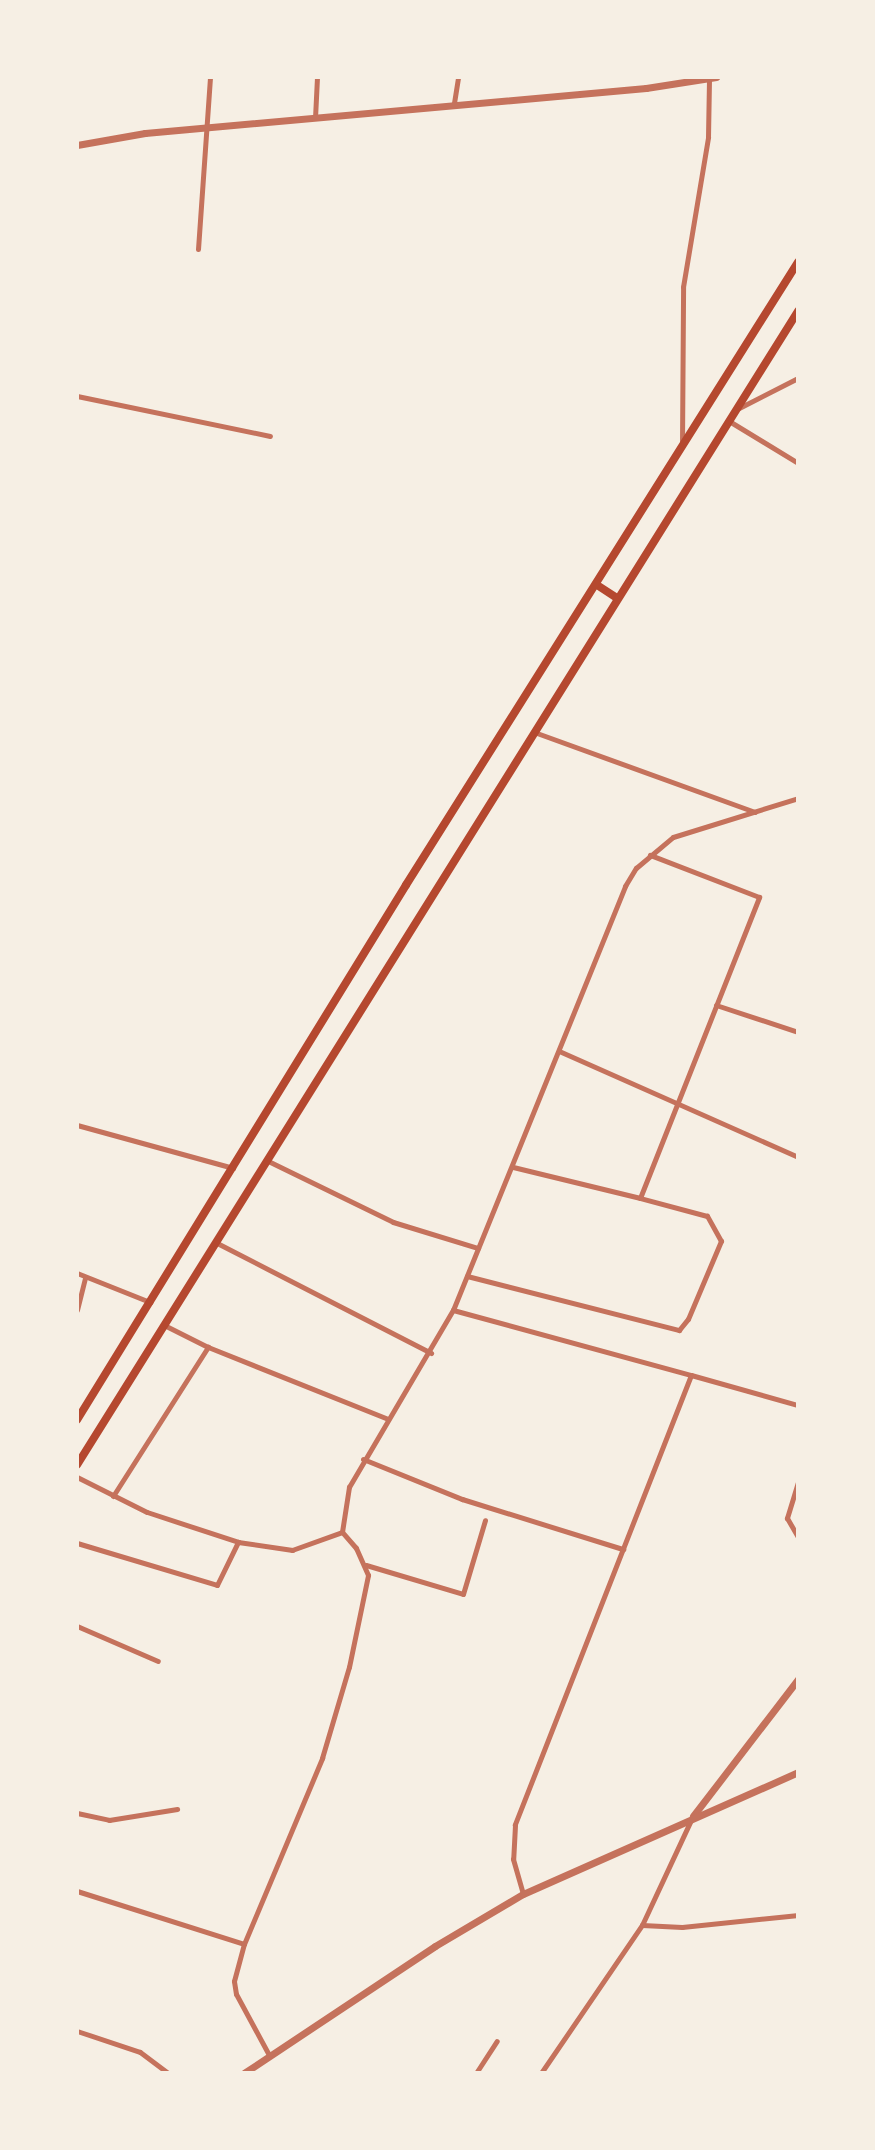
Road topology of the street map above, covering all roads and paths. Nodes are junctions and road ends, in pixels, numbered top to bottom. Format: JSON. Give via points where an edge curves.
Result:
{"nodes":[{"id":1,"x":209,"y":77,"type":"edge"},
{"id":2,"x":317,"y":77,"type":"edge"},
{"id":3,"x":458,"y":77,"type":"edge"},
{"id":4,"x":712,"y":78,"type":"edge"},
{"id":5,"x":454,"y":103,"type":"junction"},
{"id":6,"x":315,"y":118,"type":"junction"},
{"id":7,"x":206,"y":126,"type":"junction"},
{"id":8,"x":77,"y":145,"type":"edge"},
{"id":9,"x":198,"y":249,"type":"dead end"},
{"id":10,"x":798,"y":262,"type":"edge"},
{"id":11,"x":798,"y":311,"type":"edge"},
{"id":12,"x":798,"y":377,"type":"edge"},
{"id":13,"x":77,"y":396,"type":"edge"},
{"id":14,"x":737,"y":409,"type":"junction"},
{"id":15,"x":729,"y":421,"type":"junction"},
{"id":16,"x":270,"y":436,"type":"dead end"},
{"id":17,"x":682,"y":448,"type":"junction"},
{"id":18,"x":798,"y":463,"type":"edge"},
{"id":19,"x":597,"y":585,"type":"junction"},
{"id":20,"x":617,"y":598,"type":"junction"},
{"id":21,"x":534,"y":732,"type":"junction"},
{"id":22,"x":798,"y":798,"type":"edge"},
{"id":23,"x":755,"y":812,"type":"junction"},
{"id":24,"x":650,"y":855,"type":"junction"},
{"id":25,"x":716,"y":1005,"type":"junction"},
{"id":26,"x":798,"y":1032,"type":"edge"},
{"id":27,"x":559,"y":1051,"type":"junction"},
{"id":28,"x":676,"y":1103,"type":"junction"},
{"id":29,"x":77,"y":1125,"type":"edge"},
{"id":30,"x":798,"y":1157,"type":"edge"},
{"id":31,"x":266,"y":1160,"type":"junction"},
{"id":32,"x":513,"y":1167,"type":"junction"},
{"id":33,"x":233,"y":1168,"type":"junction"},
{"id":34,"x":640,"y":1198,"type":"junction"},
{"id":35,"x":215,"y":1242,"type":"junction"},
{"id":36,"x":478,"y":1248,"type":"junction"},
{"id":37,"x":77,"y":1273,"type":"edge"},
{"id":38,"x":467,"y":1276,"type":"junction"},
{"id":39,"x":85,"y":1279,"type":"junction"},
{"id":40,"x":150,"y":1302,"type":"junction"},
{"id":41,"x":77,"y":1310,"type":"edge"},
{"id":42,"x":453,"y":1310,"type":"junction"},
{"id":43,"x":164,"y":1325,"type":"junction"},
{"id":44,"x":208,"y":1347,"type":"junction"},
{"id":45,"x":431,"y":1353,"type":"junction"},
{"id":46,"x":691,"y":1375,"type":"junction"},
{"id":47,"x":798,"y":1405,"type":"edge"},
{"id":48,"x":388,"y":1419,"type":"junction"},
{"id":49,"x":77,"y":1420,"type":"edge"},
{"id":50,"x":363,"y":1458,"type":"junction"},
{"id":51,"x":77,"y":1465,"type":"edge"},
{"id":52,"x":77,"y":1477,"type":"edge"},
{"id":53,"x":798,"y":1482,"type":"edge"},
{"id":54,"x":113,"y":1496,"type":"junction"},
{"id":55,"x":485,"y":1520,"type":"dead end"},
{"id":56,"x":342,"y":1532,"type":"junction"},
{"id":57,"x":798,"y":1537,"type":"edge"},
{"id":58,"x":238,"y":1542,"type":"junction"},
{"id":59,"x":77,"y":1543,"type":"edge"},
{"id":60,"x":623,"y":1549,"type":"junction"},
{"id":61,"x":366,"y":1565,"type":"junction"},
{"id":62,"x":77,"y":1626,"type":"edge"},
{"id":63,"x":158,"y":1661,"type":"dead end"},
{"id":64,"x":798,"y":1679,"type":"edge"},
{"id":65,"x":798,"y":1772,"type":"edge"},
{"id":66,"x":177,"y":1809,"type":"dead end"},
{"id":67,"x":77,"y":1813,"type":"edge"},
{"id":68,"x":692,"y":1817,"type":"junction"},
{"id":69,"x":77,"y":1892,"type":"edge"},
{"id":70,"x":523,"y":1894,"type":"junction"},
{"id":71,"x":798,"y":1915,"type":"edge"},
{"id":72,"x":642,"y":1924,"type":"junction"},
{"id":73,"x":244,"y":1944,"type":"junction"},
{"id":74,"x":77,"y":2031,"type":"edge"},
{"id":75,"x":496,"y":2041,"type":"dead end"},
{"id":76,"x":269,"y":2055,"type":"junction"},
{"id":77,"x":168,"y":2073,"type":"edge"},
{"id":78,"x":244,"y":2073,"type":"edge"},
{"id":79,"x":476,"y":2073,"type":"edge"},
{"id":80,"x":541,"y":2073,"type":"edge"}],
"edges":[{"from":1,"to":7,"type":"street"},
{"from":2,"to":6,"type":"street"},
{"from":3,"to":5,"type":"street"},
{"from":4,"to":5,"type":"street"},
{"from":4,"to":17,"type":"street","via":[[708,137],[683,287]]},
{"from":5,"to":6,"type":"street"},
{"from":6,"to":7,"type":"street"},
{"from":7,"to":8,"type":"street"},
{"from":7,"to":9,"type":"street"},
{"from":10,"to":17,"type":"main road"},
{"from":11,"to":14,"type":"main road"},
{"from":12,"to":14,"type":"street"},
{"from":13,"to":16,"type":"street"},
{"from":14,"to":15,"type":"main road"},
{"from":15,"to":18,"type":"street"},
{"from":15,"to":20,"type":"main road"},
{"from":17,"to":19,"type":"main road"},
{"from":19,"to":20,"type":"main road"},
{"from":19,"to":33,"type":"main road"},
{"from":20,"to":21,"type":"main road"},
{"from":21,"to":23,"type":"street"},
{"from":21,"to":31,"type":"main road"},
{"from":22,"to":23,"type":"street"},
{"from":23,"to":24,"type":"street","via":[[711,821],[673,837]]},
{"from":24,"to":25,"type":"street","via":[[759,897]]},
{"from":24,"to":27,"type":"street","via":[[625,886]]},
{"from":25,"to":26,"type":"street"},
{"from":25,"to":28,"type":"street"},
{"from":27,"to":28,"type":"street"},
{"from":27,"to":32,"type":"street"},
{"from":28,"to":30,"type":"street"},
{"from":28,"to":34,"type":"street"},
{"from":29,"to":33,"type":"street"},
{"from":31,"to":35,"type":"main road"},
{"from":31,"to":36,"type":"street","via":[[393,1222]]},
{"from":32,"to":34,"type":"street"},
{"from":32,"to":36,"type":"street"},
{"from":33,"to":40,"type":"main road"},
{"from":34,"to":38,"type":"street","via":[[707,1216],[720,1241],[688,1319],[679,1330]]},
{"from":35,"to":43,"type":"main road"},
{"from":35,"to":45,"type":"street"},
{"from":36,"to":38,"type":"street"},
{"from":37,"to":39,"type":"street"},
{"from":38,"to":42,"type":"street"},
{"from":39,"to":40,"type":"street"},
{"from":39,"to":41,"type":"street"},
{"from":40,"to":49,"type":"main road"},
{"from":42,"to":45,"type":"street"},
{"from":42,"to":46,"type":"street"},
{"from":43,"to":44,"type":"street"},
{"from":43,"to":51,"type":"main road"},
{"from":44,"to":48,"type":"street"},
{"from":44,"to":54,"type":"street"},
{"from":45,"to":48,"type":"street"},
{"from":46,"to":47,"type":"street"},
{"from":46,"to":60,"type":"street"},
{"from":48,"to":50,"type":"street"},
{"from":50,"to":56,"type":"street","via":[[349,1487]]},
{"from":50,"to":60,"type":"street","via":[[475,1504]]},
{"from":52,"to":54,"type":"street"},
{"from":53,"to":57,"type":"street","via":[[787,1518]]},
{"from":54,"to":58,"type":"street"},
{"from":55,"to":61,"type":"street","via":[[463,1594]]},
{"from":56,"to":58,"type":"street","via":[[292,1550]]},
{"from":56,"to":61,"type":"street"},
{"from":58,"to":59,"type":"street","via":[[217,1585]]},
{"from":60,"to":70,"type":"street","via":[[515,1825],[513,1859]]},
{"from":61,"to":73,"type":"street","via":[[368,1575],[349,1667],[322,1758]]},
{"from":62,"to":63,"type":"street"},
{"from":64,"to":68,"type":"street"},
{"from":65,"to":68,"type":"street"},
{"from":66,"to":67,"type":"street","via":[[109,1820]]},
{"from":68,"to":70,"type":"street"},
{"from":68,"to":72,"type":"street"},
{"from":69,"to":73,"type":"street"},
{"from":70,"to":76,"type":"street"},
{"from":71,"to":72,"type":"street","via":[[682,1927]]},
{"from":72,"to":80,"type":"street"},
{"from":73,"to":76,"type":"street","via":[[234,1980],[236,1994]]},
{"from":74,"to":77,"type":"street","via":[[140,2052]]},
{"from":75,"to":79,"type":"street"},
{"from":76,"to":78,"type":"street"}]}
